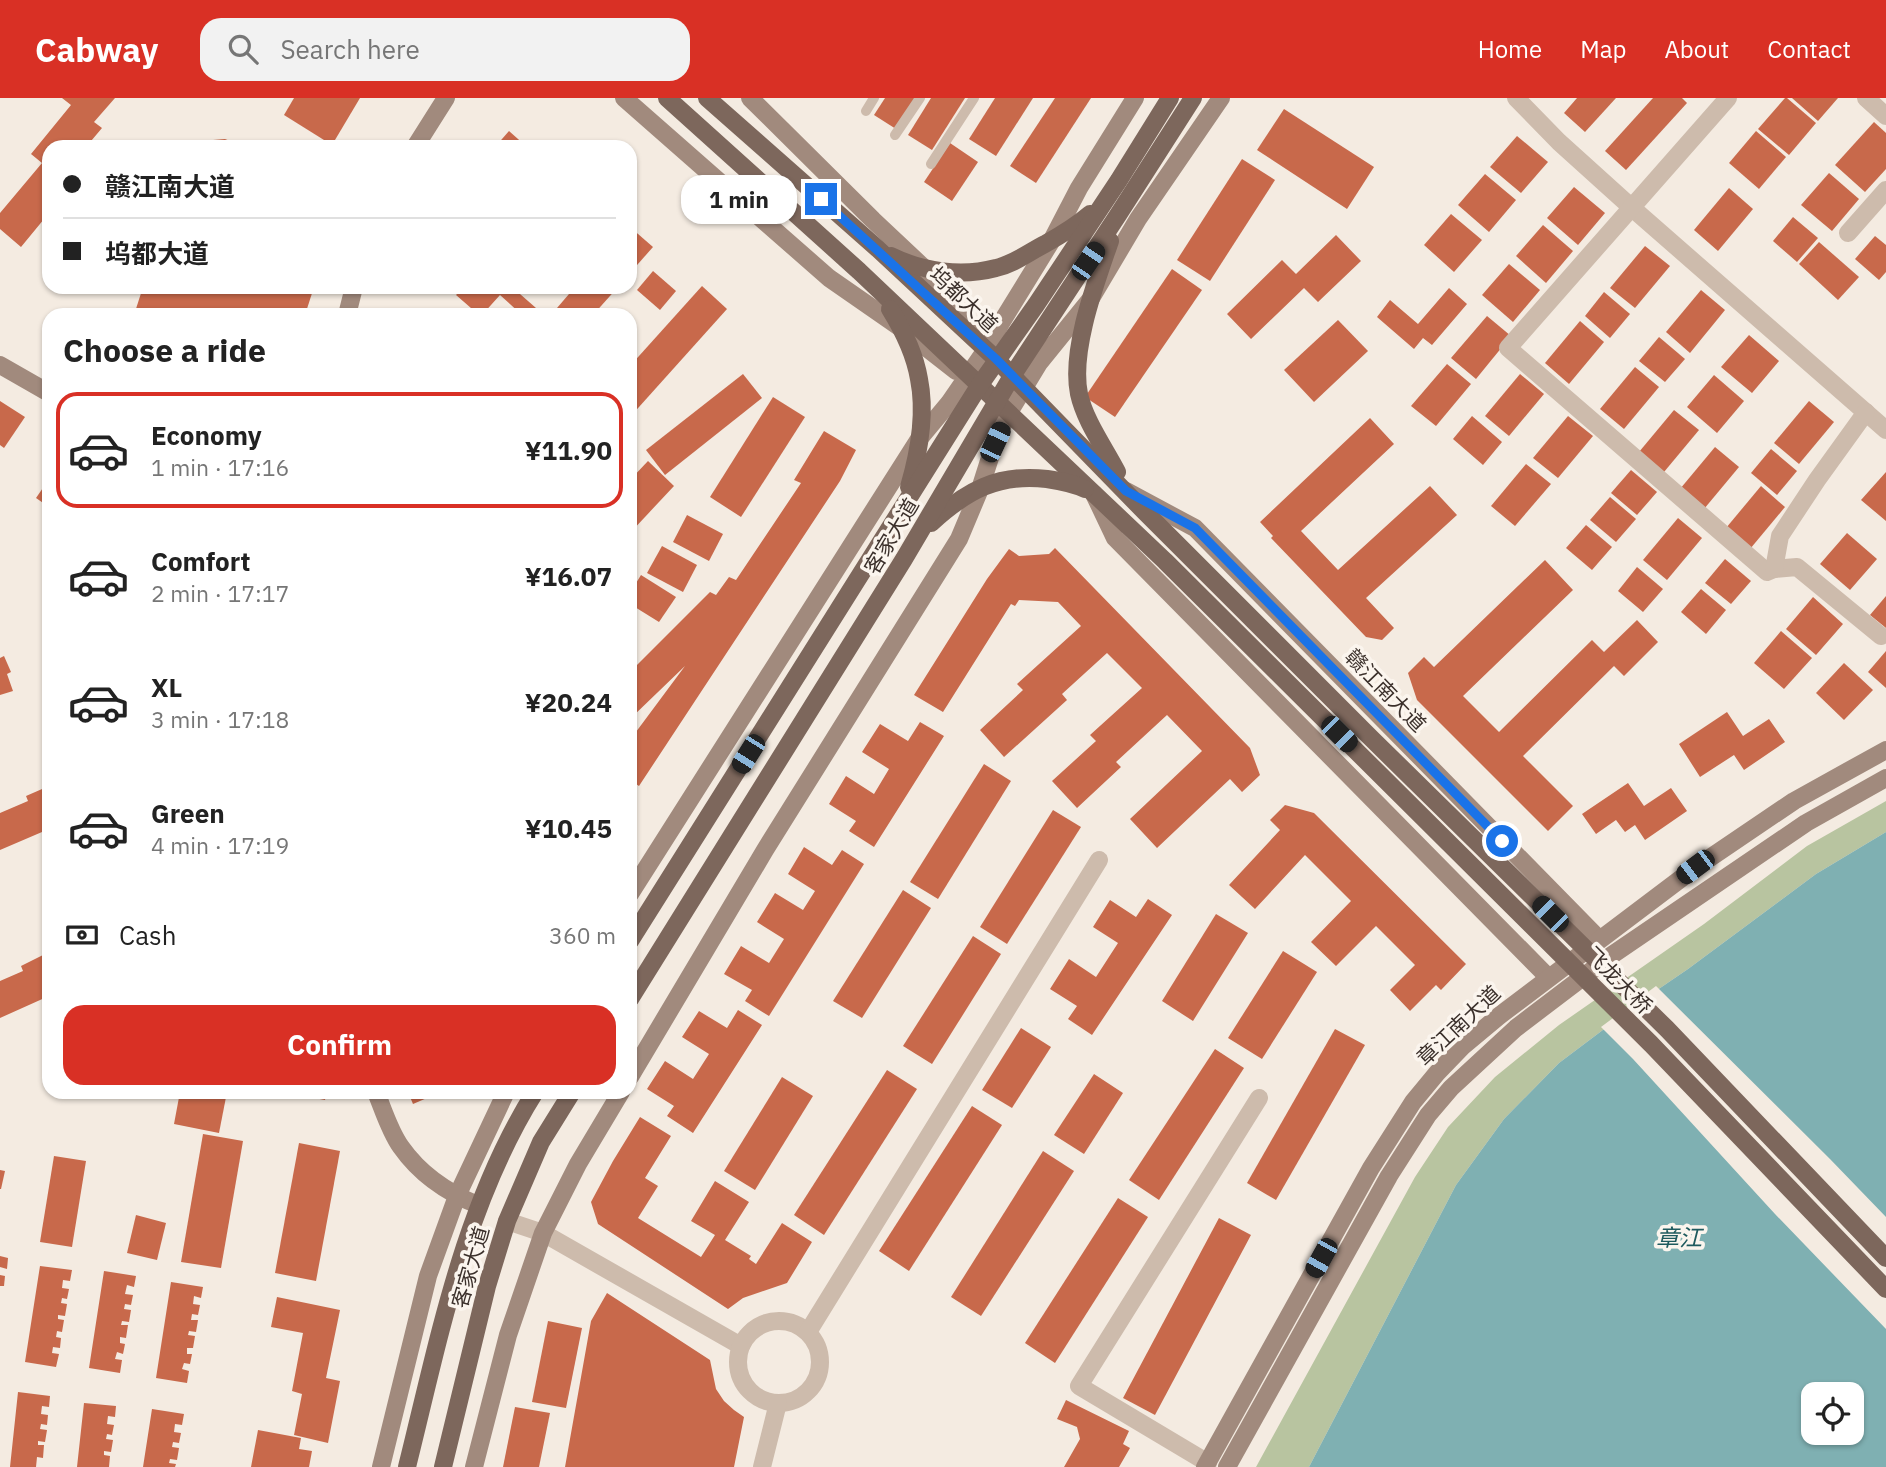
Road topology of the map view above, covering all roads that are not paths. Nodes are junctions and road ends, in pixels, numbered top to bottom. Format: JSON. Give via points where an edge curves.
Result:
{"nodes":[{"id":1,"x":446,"y":98,"type":"edge"},
{"id":2,"x":624,"y":98,"type":"edge"},
{"id":3,"x":667,"y":98,"type":"edge"},
{"id":4,"x":707,"y":98,"type":"edge"},
{"id":5,"x":750,"y":98,"type":"edge"},
{"id":6,"x":874,"y":98,"type":"edge"},
{"id":7,"x":920,"y":98,"type":"edge"},
{"id":8,"x":974,"y":98,"type":"edge"},
{"id":9,"x":1135,"y":98,"type":"edge"},
{"id":10,"x":1170,"y":98,"type":"edge"},
{"id":11,"x":1193,"y":98,"type":"edge"},
{"id":12,"x":1221,"y":98,"type":"edge"},
{"id":13,"x":1516,"y":98,"type":"edge"},
{"id":14,"x":1728,"y":98,"type":"edge"},
{"id":15,"x":1866,"y":98,"type":"edge"},
{"id":16,"x":866,"y":111,"type":"dead end"},
{"id":17,"x":1886,"y":116,"type":"edge"},
{"id":18,"x":895,"y":135,"type":"dead end"},
{"id":19,"x":419,"y":140,"type":"edge"},
{"id":20,"x":930,"y":164,"type":"dead end"},
{"id":21,"x":1119,"y":180,"type":"junction"},
{"id":22,"x":1886,"y":190,"type":"edge"},
{"id":23,"x":1631,"y":207,"type":"junction"},
{"id":24,"x":1118,"y":215,"type":"junction"},
{"id":25,"x":1848,"y":233,"type":"dead end"},
{"id":26,"x":1052,"y":240,"type":"junction"},
{"id":27,"x":878,"y":249,"type":"junction"},
{"id":28,"x":923,"y":267,"type":"junction"},
{"id":29,"x":859,"y":271,"type":"junction"},
{"id":30,"x":1090,"y":300,"type":"junction"},
{"id":31,"x":901,"y":328,"type":"junction"},
{"id":32,"x":990,"y":352,"type":"junction"},
{"id":33,"x":0,"y":365,"type":"edge"},
{"id":34,"x":971,"y":380,"type":"junction"},
{"id":35,"x":1018,"y":381,"type":"junction"},
{"id":36,"x":42,"y":389,"type":"edge"},
{"id":37,"x":1002,"y":408,"type":"junction"},
{"id":38,"x":1866,"y":412,"type":"junction"},
{"id":39,"x":1886,"y":430,"type":"edge"},
{"id":40,"x":919,"y":439,"type":"junction"},
{"id":41,"x":980,"y":488,"type":"junction"},
{"id":42,"x":1126,"y":491,"type":"junction"},
{"id":43,"x":1094,"y":494,"type":"junction"},
{"id":44,"x":895,"y":522,"type":"junction"},
{"id":45,"x":1179,"y":546,"type":"joint"},
{"id":46,"x":904,"y":559,"type":"junction"},
{"id":47,"x":1774,"y":569,"type":"junction"},
{"id":48,"x":1881,"y":636,"type":"dead end"},
{"id":49,"x":1886,"y":750,"type":"edge"},
{"id":50,"x":1886,"y":778,"type":"edge"},
{"id":51,"x":1099,"y":860,"type":"dead end"},
{"id":52,"x":637,"y":883,"type":"edge"},
{"id":53,"x":637,"y":930,"type":"edge"},
{"id":54,"x":1599,"y":940,"type":"junction"},
{"id":55,"x":1548,"y":977,"type":"junction"},
{"id":56,"x":637,"y":988,"type":"edge"},
{"id":57,"x":637,"y":1065,"type":"edge"},
{"id":58,"x":1259,"y":1098,"type":"dead end"},
{"id":59,"x":379,"y":1099,"type":"edge"},
{"id":60,"x":503,"y":1099,"type":"edge"},
{"id":61,"x":531,"y":1099,"type":"edge"},
{"id":62,"x":568,"y":1099,"type":"edge"},
{"id":63,"x":617,"y":1099,"type":"edge"},
{"id":64,"x":457,"y":1196,"type":"junction"},
{"id":65,"x":478,"y":1205,"type":"junction"},
{"id":66,"x":507,"y":1221,"type":"junction"},
{"id":67,"x":543,"y":1233,"type":"junction"},
{"id":68,"x":1886,"y":1258,"type":"edge"},
{"id":69,"x":1886,"y":1289,"type":"edge"},
{"id":70,"x":808,"y":1332,"type":"junction"},
{"id":71,"x":741,"y":1346,"type":"junction"},
{"id":72,"x":778,"y":1403,"type":"junction"},
{"id":73,"x":1206,"y":1465,"type":"edge"},
{"id":74,"x":381,"y":1467,"type":"edge"},
{"id":75,"x":407,"y":1467,"type":"edge"},
{"id":76,"x":443,"y":1467,"type":"edge"},
{"id":77,"x":474,"y":1467,"type":"edge"},
{"id":78,"x":762,"y":1467,"type":"edge"},
{"id":79,"x":1227,"y":1467,"type":"edge"}],
"edges":[{"from":1,"to":19,"type":"street"},
{"from":2,"to":31,"type":"street","via":[[829,278]]},
{"from":3,"to":29,"type":"main road"},
{"from":4,"to":27,"type":"main road","name":"坞都大道"},
{"from":5,"to":28,"type":"street"},
{"from":6,"to":16,"type":"lane"},
{"from":7,"to":18,"type":"lane"},
{"from":8,"to":20,"type":"lane"},
{"from":9,"to":26,"type":"street"},
{"from":10,"to":21,"type":"main road","name":"客家大道"},
{"from":11,"to":24,"type":"main road","name":"客家大道"},
{"from":12,"to":30,"type":"street","via":[[1138,219]]},
{"from":13,"to":23,"type":"street"},
{"from":14,"to":23,"type":"street"},
{"from":15,"to":17,"type":"street"},
{"from":21,"to":26,"type":"main road","via":[[1094,210]]},
{"from":21,"to":32,"type":"main road","name":"客家大道","via":[[1036,304]]},
{"from":22,"to":25,"type":"street"},
{"from":23,"to":38,"type":"street"},
{"from":23,"to":47,"type":"street","via":[[1508,348],[1767,572]]},
{"from":24,"to":30,"type":"main road"},
{"from":24,"to":35,"type":"main road","name":"客家大道"},
{"from":26,"to":28,"type":"main road","via":[[998,268],[969,273]]},
{"from":26,"to":32,"type":"street"},
{"from":27,"to":28,"type":"main road"},
{"from":27,"to":32,"type":"main road","name":"坞都大道"},
{"from":28,"to":32,"type":"street"},
{"from":29,"to":31,"type":"main road"},
{"from":29,"to":34,"type":"main road"},
{"from":30,"to":35,"type":"street","via":[[1039,363]]},
{"from":30,"to":42,"type":"main road","via":[[1079,351],[1079,393]]},
{"from":31,"to":34,"type":"street"},
{"from":31,"to":40,"type":"main road","via":[[919,377]]},
{"from":32,"to":34,"type":"main road","name":"客家大道"},
{"from":32,"to":35,"type":"main road","name":"坞都大道"},
{"from":33,"to":36,"type":"street"},
{"from":34,"to":37,"type":"main road"},
{"from":34,"to":40,"type":"street"},
{"from":34,"to":44,"type":"main road","name":"客家大道"},
{"from":35,"to":37,"type":"main road","name":"客家大道"},
{"from":35,"to":42,"type":"main road","name":"坞都大道"},
{"from":37,"to":41,"type":"street"},
{"from":37,"to":43,"type":"main road"},
{"from":37,"to":46,"type":"main road","name":"客家大道"},
{"from":38,"to":39,"type":"street"},
{"from":38,"to":47,"type":"street","via":[[1780,536]]},
{"from":40,"to":44,"type":"main road","via":[[908,493]]},
{"from":40,"to":52,"type":"street"},
{"from":41,"to":43,"type":"main road","via":[[998,481],[1033,478],[1062,481]]},
{"from":41,"to":46,"type":"main road","via":[[936,519]]},
{"from":41,"to":57,"type":"street","via":[[959,539]]},
{"from":42,"to":45,"type":"main road","name":"坞都大道"},
{"from":42,"to":54,"type":"street","name":"赣江南大道","via":[[1195,528]]},
{"from":43,"to":55,"type":"street","via":[[1115,538]]},
{"from":43,"to":69,"type":"main road","name":"飞龙大桥","via":[[1651,1044]]},
{"from":44,"to":53,"type":"main road","name":"客家大道"},
{"from":45,"to":68,"type":"main road","name":"飞龙大桥","via":[[1667,1029]]},
{"from":46,"to":56,"type":"main road","name":"客家大道"},
{"from":47,"to":48,"type":"street","via":[[1797,567]]},
{"from":49,"to":54,"type":"street","name":"章江南大道","via":[[1794,801],[1695,867]]},
{"from":50,"to":79,"type":"street","name":"章江南大道","via":[[1806,823],[1612,955],[1516,1028],[1451,1088],[1427,1115],[1389,1176]]},
{"from":51,"to":70,"type":"street"},
{"from":54,"to":55,"type":"street","name":"章江南大道"},
{"from":55,"to":73,"type":"street","name":"章江南大道","via":[[1464,1046],[1413,1102],[1371,1168]]},
{"from":58,"to":73,"type":"street","via":[[1079,1386]]},
{"from":59,"to":64,"type":"street","via":[[400,1146],[425,1174]]},
{"from":60,"to":64,"type":"street"},
{"from":61,"to":65,"type":"main road","name":"客家大道"},
{"from":62,"to":66,"type":"main road","name":"客家大道","via":[[541,1142]]},
{"from":63,"to":67,"type":"street"},
{"from":64,"to":65,"type":"street"},
{"from":64,"to":74,"type":"street","via":[[428,1276]]},
{"from":65,"to":75,"type":"main road","name":"客家大道"},
{"from":66,"to":67,"type":"street"},
{"from":66,"to":76,"type":"main road","name":"客家大道"},
{"from":67,"to":71,"type":"street"},
{"from":67,"to":77,"type":"street","via":[[508,1335]]},
{"from":70,"to":71,"type":"street","via":[[789,1322],[768,1322],[750,1333]]},
{"from":70,"to":72,"type":"street","via":[[819,1351],[814,1384],[798,1398]]},
{"from":71,"to":72,"type":"street","via":[[738,1361],[743,1381],[757,1397]]},
{"from":72,"to":78,"type":"street"}]}
